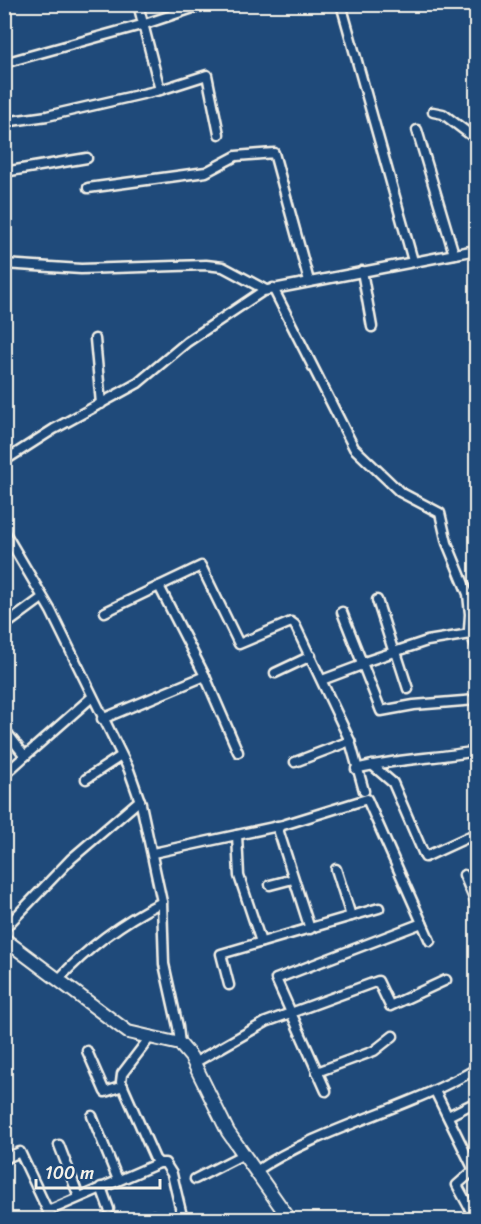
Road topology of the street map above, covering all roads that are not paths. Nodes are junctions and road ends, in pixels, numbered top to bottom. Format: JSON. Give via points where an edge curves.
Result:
{"nodes":[{"id":1,"x":138,"y":4,"type":"edge"},
{"id":2,"x":205,"y":4,"type":"edge"},
{"id":3,"x":341,"y":4,"type":"edge"},
{"id":4,"x":145,"y":24,"type":"junction"},
{"id":5,"x":4,"y":63,"type":"edge"},
{"id":6,"x":160,"y":90,"type":"junction"},
{"id":7,"x":433,"y":112,"type":"dead end"},
{"id":8,"x":4,"y":122,"type":"edge"},
{"id":9,"x":417,"y":130,"type":"dead end"},
{"id":10,"x":219,"y":134,"type":"dead end"},
{"id":11,"x":477,"y":139,"type":"edge"},
{"id":12,"x":87,"y":158,"type":"dead end"},
{"id":13,"x":4,"y":172,"type":"edge"},
{"id":14,"x":88,"y":188,"type":"dead end"},
{"id":15,"x":477,"y":250,"type":"edge"},
{"id":16,"x":454,"y":254,"type":"junction"},
{"id":17,"x":413,"y":261,"type":"junction"},
{"id":18,"x":4,"y":264,"type":"edge"},
{"id":19,"x":362,"y":271,"type":"junction"},
{"id":20,"x":309,"y":281,"type":"junction"},
{"id":21,"x":269,"y":289,"type":"junction"},
{"id":22,"x":372,"y":327,"type":"dead end"},
{"id":23,"x":95,"y":339,"type":"dead end"},
{"id":24,"x":101,"y":404,"type":"junction"},
{"id":25,"x":4,"y":461,"type":"edge"},
{"id":26,"x":4,"y":531,"type":"edge"},
{"id":27,"x":159,"y":586,"type":"junction"},
{"id":28,"x":42,"y":598,"type":"junction"},
{"id":29,"x":377,"y":600,"type":"dead end"},
{"id":30,"x":105,"y":612,"type":"dead end"},
{"id":31,"x":342,"y":612,"type":"dead end"},
{"id":32,"x":473,"y":622,"type":"edge"},
{"id":33,"x":4,"y":626,"type":"edge"},
{"id":34,"x":470,"y":634,"type":"junction"},
{"id":35,"x":477,"y":646,"type":"edge"},
{"id":36,"x":395,"y":652,"type":"junction"},
{"id":37,"x":311,"y":656,"type":"junction"},
{"id":38,"x":362,"y":664,"type":"junction"},
{"id":39,"x":275,"y":673,"type":"dead end"},
{"id":40,"x":205,"y":676,"type":"junction"},
{"id":41,"x":322,"y":680,"type":"junction"},
{"id":42,"x":408,"y":689,"type":"dead end"},
{"id":43,"x":92,"y":697,"type":"junction"},
{"id":44,"x":477,"y":700,"type":"edge"},
{"id":45,"x":102,"y":719,"type":"junction"},
{"id":46,"x":4,"y":729,"type":"edge"},
{"id":47,"x":350,"y":741,"type":"junction"},
{"id":48,"x":477,"y":751,"type":"edge"},
{"id":49,"x":238,"y":752,"type":"dead end"},
{"id":50,"x":25,"y":756,"type":"junction"},
{"id":51,"x":121,"y":756,"type":"junction"},
{"id":52,"x":295,"y":762,"type":"dead end"},
{"id":53,"x":372,"y":765,"type":"junction"},
{"id":54,"x":356,"y":769,"type":"junction"},
{"id":55,"x":4,"y":775,"type":"edge"},
{"id":56,"x":86,"y":779,"type":"dead end"},
{"id":57,"x":364,"y":791,"type":"dead end"},
{"id":58,"x":140,"y":800,"type":"junction"},
{"id":59,"x":277,"y":826,"type":"junction"},
{"id":60,"x":475,"y":834,"type":"edge"},
{"id":61,"x":237,"y":835,"type":"junction"},
{"id":62,"x":153,"y":853,"type":"junction"},
{"id":63,"x":336,"y":869,"type":"dead end"},
{"id":64,"x":464,"y":875,"type":"dead end"},
{"id":65,"x":293,"y":879,"type":"junction"},
{"id":66,"x":270,"y":885,"type":"dead end"},
{"id":67,"x":162,"y":902,"type":"junction"},
{"id":68,"x":477,"y":903,"type":"edge"},
{"id":69,"x":378,"y":908,"type":"dead end"},
{"id":70,"x":351,"y":916,"type":"junction"},
{"id":71,"x":422,"y":923,"type":"junction"},
{"id":72,"x":4,"y":929,"type":"edge"},
{"id":73,"x":310,"y":929,"type":"junction"},
{"id":74,"x":430,"y":941,"type":"dead end"},
{"id":75,"x":261,"y":942,"type":"junction"},
{"id":76,"x":6,"y":943,"type":"edge"},
{"id":77,"x":58,"y":980,"type":"junction"},
{"id":78,"x":446,"y":980,"type":"dead end"},
{"id":79,"x":229,"y":985,"type":"dead end"},
{"id":80,"x":292,"y":1014,"type":"junction"},
{"id":81,"x":151,"y":1036,"type":"junction"},
{"id":82,"x":393,"y":1036,"type":"dead end"},
{"id":83,"x":180,"y":1044,"type":"junction"},
{"id":84,"x":87,"y":1051,"type":"dead end"},
{"id":85,"x":194,"y":1063,"type":"junction"},
{"id":86,"x":477,"y":1069,"type":"edge"},
{"id":87,"x":317,"y":1072,"type":"junction"},
{"id":88,"x":123,"y":1086,"type":"junction"},
{"id":89,"x":326,"y":1091,"type":"dead end"},
{"id":90,"x":435,"y":1091,"type":"junction"},
{"id":91,"x":477,"y":1102,"type":"edge"},
{"id":92,"x":92,"y":1116,"type":"dead end"},
{"id":93,"x":448,"y":1116,"type":"junction"},
{"id":94,"x":59,"y":1145,"type":"dead end"},
{"id":95,"x":244,"y":1154,"type":"junction"},
{"id":96,"x":4,"y":1159,"type":"edge"},
{"id":97,"x":474,"y":1161,"type":"edge"},
{"id":98,"x":159,"y":1163,"type":"junction"},
{"id":99,"x":256,"y":1171,"type":"junction"},
{"id":100,"x":195,"y":1179,"type":"dead end"},
{"id":101,"x":118,"y":1180,"type":"junction"},
{"id":102,"x":101,"y":1187,"type":"junction"},
{"id":103,"x":79,"y":1197,"type":"junction"},
{"id":104,"x":109,"y":1209,"type":"dead end"},
{"id":105,"x":50,"y":1215,"type":"edge"},
{"id":106,"x":287,"y":1219,"type":"edge"},
{"id":107,"x":183,"y":1220,"type":"edge"},
{"id":108,"x":476,"y":1220,"type":"edge"}],
"edges":[{"from":1,"to":4,"type":"street"},
{"from":2,"to":4,"type":"street"},
{"from":3,"to":17,"type":"street"},
{"from":4,"to":5,"type":"street"},
{"from":4,"to":6,"type":"street"},
{"from":6,"to":8,"type":"street"},
{"from":6,"to":10,"type":"street","via":[[209,77]]},
{"from":7,"to":11,"type":"street","via":[[443,114]]},
{"from":9,"to":16,"type":"street"},
{"from":12,"to":13,"type":"street"},
{"from":14,"to":20,"type":"street","via":[[206,172],[236,156],[274,153]]},
{"from":15,"to":16,"type":"street"},
{"from":16,"to":17,"type":"street"},
{"from":17,"to":19,"type":"street"},
{"from":18,"to":21,"type":"street","via":[[81,269],[206,265],[223,267]]},
{"from":19,"to":20,"type":"street"},
{"from":19,"to":22,"type":"street"},
{"from":20,"to":21,"type":"street"},
{"from":21,"to":24,"type":"street","via":[[187,342],[138,383]]},
{"from":21,"to":32,"type":"street","via":[[354,448],[400,492],[440,513],[447,543],[468,594]]},
{"from":23,"to":24,"type":"street"},
{"from":24,"to":25,"type":"street"},
{"from":26,"to":28,"type":"street"},
{"from":27,"to":30,"type":"street"},
{"from":27,"to":37,"type":"street","via":[[201,566],[237,643],[241,645],[291,622]]},
{"from":27,"to":40,"type":"street"},
{"from":28,"to":33,"type":"street"},
{"from":28,"to":43,"type":"street"},
{"from":29,"to":36,"type":"street"},
{"from":31,"to":38,"type":"street"},
{"from":32,"to":34,"type":"street"},
{"from":34,"to":35,"type":"street"},
{"from":34,"to":36,"type":"street"},
{"from":36,"to":38,"type":"street"},
{"from":36,"to":42,"type":"street"},
{"from":37,"to":39,"type":"street"},
{"from":37,"to":41,"type":"street"},
{"from":38,"to":41,"type":"street"},
{"from":38,"to":44,"type":"street","via":[[381,711]]},
{"from":40,"to":45,"type":"street"},
{"from":40,"to":49,"type":"street"},
{"from":41,"to":47,"type":"street"},
{"from":43,"to":45,"type":"street"},
{"from":43,"to":50,"type":"street"},
{"from":45,"to":51,"type":"street"},
{"from":46,"to":50,"type":"street"},
{"from":47,"to":52,"type":"street"},
{"from":47,"to":54,"type":"street"},
{"from":48,"to":53,"type":"street"},
{"from":50,"to":55,"type":"street"},
{"from":51,"to":56,"type":"street"},
{"from":51,"to":58,"type":"street"},
{"from":53,"to":54,"type":"street"},
{"from":53,"to":60,"type":"street","via":[[393,783],[425,857]]},
{"from":54,"to":57,"type":"street"},
{"from":58,"to":62,"type":"street"},
{"from":58,"to":72,"type":"street","via":[[71,859]]},
{"from":59,"to":61,"type":"street"},
{"from":59,"to":65,"type":"street"},
{"from":59,"to":71,"type":"street","via":[[367,800]]},
{"from":61,"to":62,"type":"street"},
{"from":61,"to":75,"type":"street","via":[[240,882]]},
{"from":62,"to":67,"type":"street"},
{"from":63,"to":70,"type":"street"},
{"from":64,"to":68,"type":"street"},
{"from":65,"to":66,"type":"street"},
{"from":65,"to":73,"type":"street"},
{"from":67,"to":77,"type":"street","via":[[89,947]]},
{"from":67,"to":83,"type":"street","via":[[164,964]]},
{"from":69,"to":70,"type":"street"},
{"from":70,"to":73,"type":"street"},
{"from":71,"to":74,"type":"street"},
{"from":71,"to":80,"type":"street","via":[[276,979]]},
{"from":73,"to":75,"type":"street"},
{"from":75,"to":79,"type":"street","via":[[221,954]]},
{"from":76,"to":77,"type":"main road"},
{"from":77,"to":81,"type":"main road","via":[[128,1032]]},
{"from":78,"to":80,"type":"street","via":[[390,1006],[378,981]]},
{"from":80,"to":85,"type":"street","via":[[266,1023]]},
{"from":80,"to":87,"type":"street"},
{"from":81,"to":83,"type":"main road"},
{"from":81,"to":88,"type":"street","via":[[122,1074]]},
{"from":82,"to":87,"type":"street","via":[[374,1050]]},
{"from":83,"to":85,"type":"main road"},
{"from":84,"to":88,"type":"street","via":[[105,1092]]},
{"from":85,"to":95,"type":"main road","via":[[228,1132]]},
{"from":86,"to":90,"type":"street"},
{"from":87,"to":89,"type":"street"},
{"from":88,"to":98,"type":"street"},
{"from":90,"to":93,"type":"street"},
{"from":90,"to":99,"type":"street","via":[[303,1144]]},
{"from":91,"to":93,"type":"street"},
{"from":92,"to":101,"type":"street"},
{"from":93,"to":97,"type":"street"},
{"from":94,"to":103,"type":"street"},
{"from":95,"to":99,"type":"main road"},
{"from":95,"to":100,"type":"street"},
{"from":96,"to":105,"type":"street","via":[[20,1152]]},
{"from":97,"to":108,"type":"street","via":[[474,1170],[457,1185]]},
{"from":98,"to":101,"type":"street"},
{"from":98,"to":107,"type":"street","via":[[165,1163],[172,1174]]},
{"from":99,"to":106,"type":"main road"},
{"from":101,"to":102,"type":"street"},
{"from":102,"to":103,"type":"street"},
{"from":102,"to":104,"type":"street"},
{"from":103,"to":105,"type":"street"}]}
